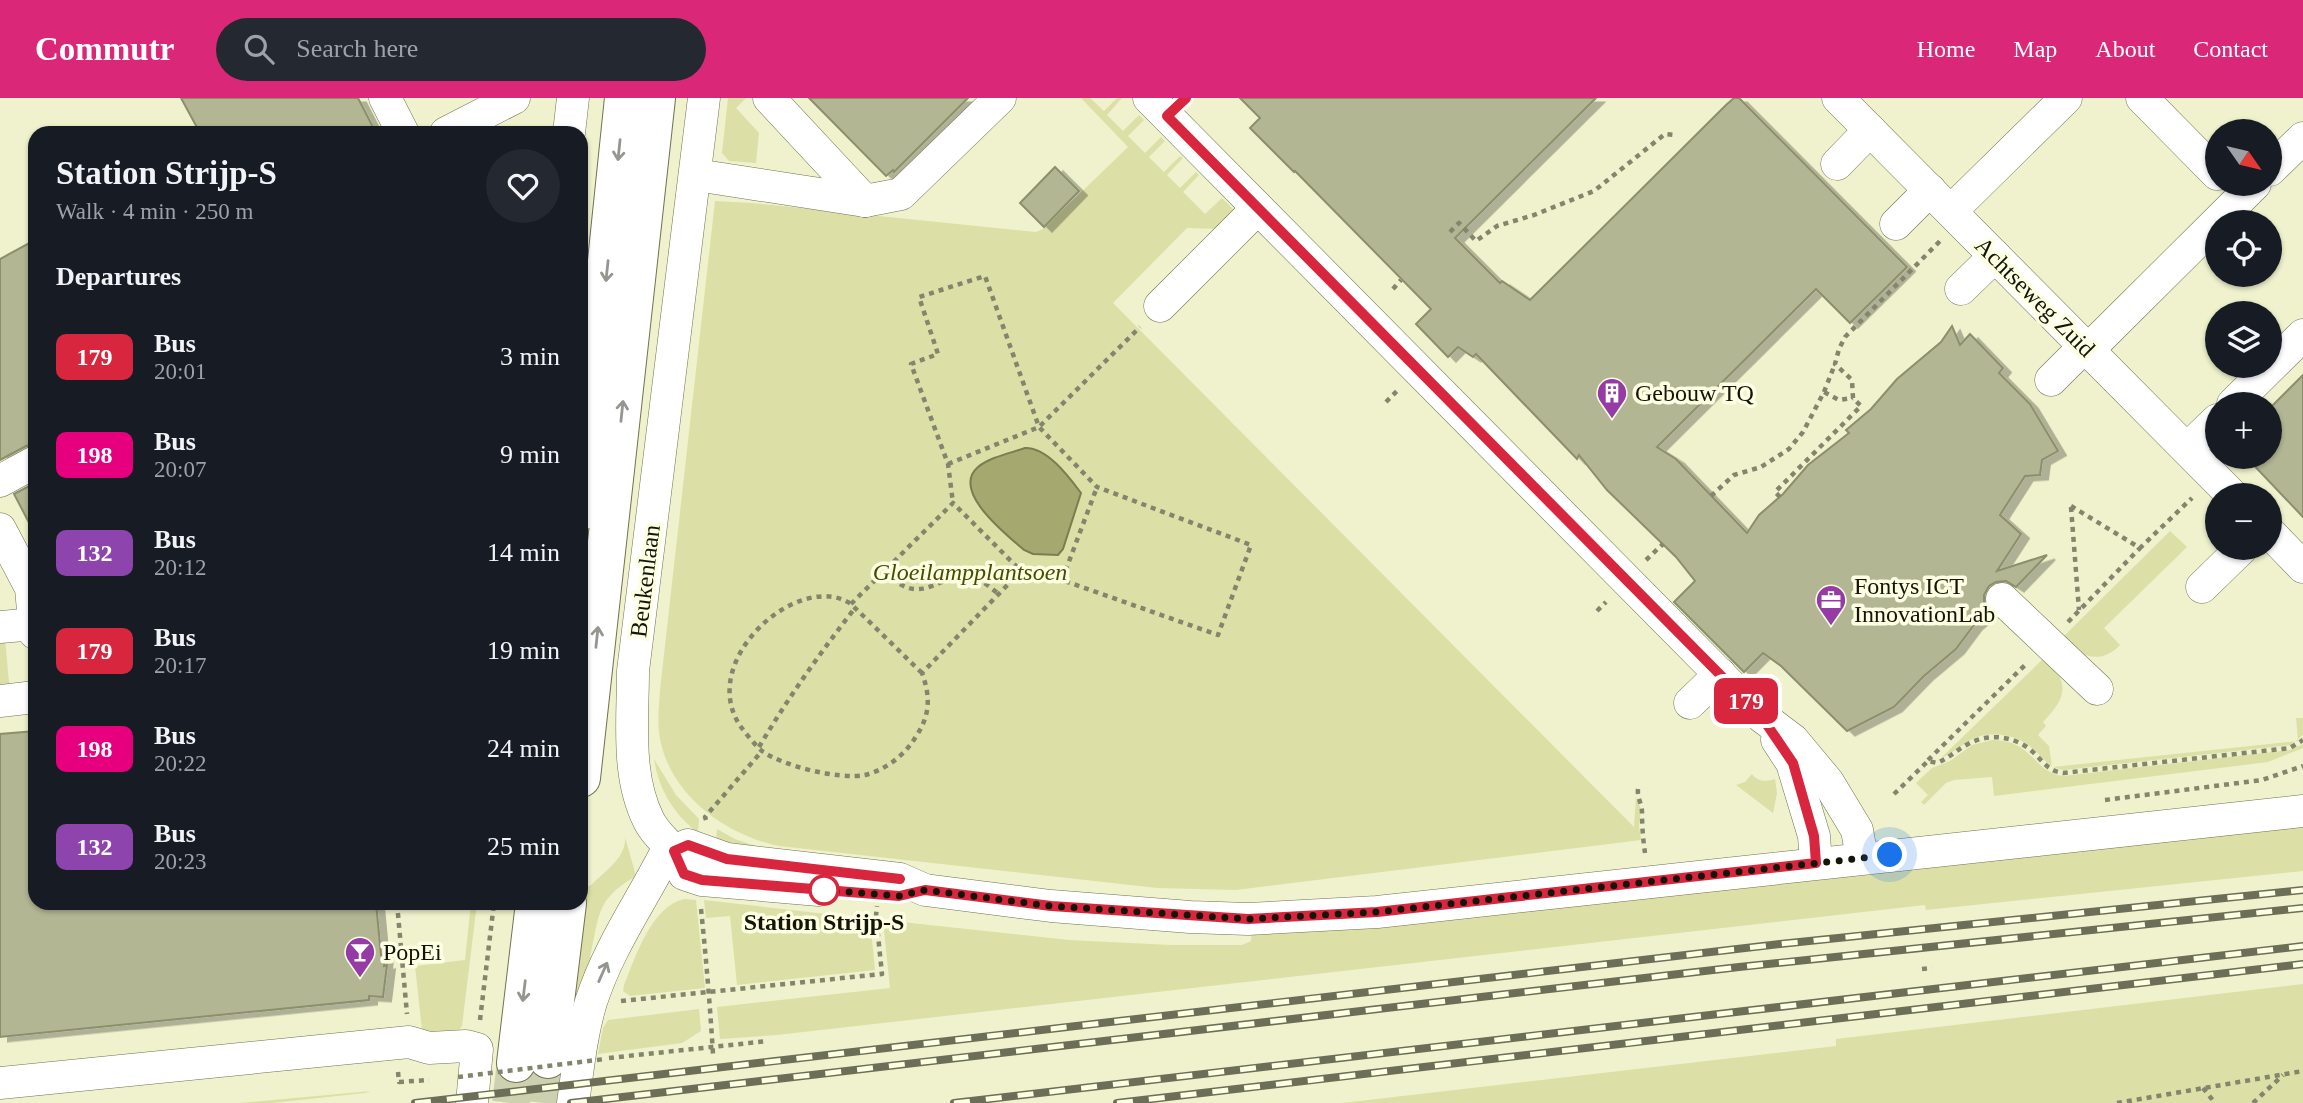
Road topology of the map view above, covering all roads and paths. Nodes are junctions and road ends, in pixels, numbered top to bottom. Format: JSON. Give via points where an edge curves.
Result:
{"nodes":[{"id":1,"x":514,"y":98,"type":"edge"},
{"id":2,"x":573,"y":98,"type":"edge"},
{"id":3,"x":624,"y":98,"type":"edge"},
{"id":4,"x":656,"y":98,"type":"edge"},
{"id":5,"x":704,"y":98,"type":"edge"},
{"id":6,"x":769,"y":98,"type":"edge"},
{"id":7,"x":1000,"y":98,"type":"edge"},
{"id":8,"x":1838,"y":98,"type":"edge"},
{"id":9,"x":2066,"y":98,"type":"edge"},
{"id":10,"x":2142,"y":98,"type":"edge"},
{"id":11,"x":390,"y":100,"type":"edge"},
{"id":12,"x":1168,"y":104,"type":"edge"},
{"id":13,"x":400,"y":126,"type":"edge"},
{"id":14,"x":460,"y":126,"type":"edge"},
{"id":15,"x":570,"y":126,"type":"edge"},
{"id":16,"x":1870,"y":130,"type":"junction"},
{"id":17,"x":1675,"y":135,"type":"dead end"},
{"id":18,"x":2303,"y":138,"type":"edge"},
{"id":19,"x":2282,"y":158,"type":"edge"},
{"id":20,"x":2205,"y":162,"type":"edge"},
{"id":21,"x":1837,"y":164,"type":"dead end"},
{"id":22,"x":696,"y":175,"type":"junction"},
{"id":23,"x":2233,"y":196,"type":"edge"},
{"id":24,"x":865,"y":201,"type":"junction"},
{"id":25,"x":1947,"y":207,"type":"junction"},
{"id":26,"x":1258,"y":208,"type":"junction"},
{"id":27,"x":1896,"y":224,"type":"dead end"},
{"id":28,"x":1450,"y":232,"type":"dead end"},
{"id":29,"x":1995,"y":256,"type":"junction"},
{"id":30,"x":1401,"y":280,"type":"dead end"},
{"id":31,"x":1393,"y":289,"type":"dead end"},
{"id":32,"x":1961,"y":289,"type":"dead end"},
{"id":33,"x":1160,"y":306,"type":"joint"},
{"id":34,"x":2303,"y":335,"type":"edge"},
{"id":35,"x":2087,"y":348,"type":"junction"},
{"id":36,"x":1835,"y":364,"type":"junction"},
{"id":37,"x":2051,"y":380,"type":"dead end"},
{"id":38,"x":1824,"y":392,"type":"junction"},
{"id":39,"x":2245,"y":392,"type":"edge"},
{"id":40,"x":1853,"y":398,"type":"junction"},
{"id":41,"x":1040,"y":427,"type":"junction"},
{"id":42,"x":2205,"y":432,"type":"edge"},
{"id":43,"x":588,"y":434,"type":"edge"},
{"id":44,"x":2187,"y":449,"type":"junction"},
{"id":45,"x":948,"y":464,"type":"junction"},
{"id":46,"x":28,"y":466,"type":"edge"},
{"id":47,"x":0,"y":481,"type":"edge"},
{"id":48,"x":2220,"y":483,"type":"edge"},
{"id":49,"x":1097,"y":487,"type":"junction"},
{"id":50,"x":1711,"y":496,"type":"dead end"},
{"id":51,"x":1780,"y":497,"type":"dead end"},
{"id":52,"x":2205,"y":499,"type":"edge"},
{"id":53,"x":953,"y":503,"type":"junction"},
{"id":54,"x":0,"y":529,"type":"edge"},
{"id":55,"x":1663,"y":544,"type":"dead end"},
{"id":56,"x":2282,"y":545,"type":"edge"},
{"id":57,"x":2140,"y":548,"type":"junction"},
{"id":58,"x":1654,"y":552,"type":"dead end"},
{"id":59,"x":2230,"y":560,"type":"edge"},
{"id":60,"x":2303,"y":567,"type":"edge"},
{"id":61,"x":1021,"y":571,"type":"junction"},
{"id":62,"x":884,"y":572,"type":"junction"},
{"id":63,"x":1062,"y":580,"type":"junction"},
{"id":64,"x":28,"y":582,"type":"edge"},
{"id":65,"x":2202,"y":587,"type":"dead end"},
{"id":66,"x":999,"y":594,"type":"junction"},
{"id":67,"x":2002,"y":599,"type":"dead end"},
{"id":68,"x":853,"y":606,"type":"junction"},
{"id":69,"x":2079,"y":611,"type":"junction"},
{"id":70,"x":28,"y":625,"type":"edge"},
{"id":71,"x":0,"y":627,"type":"edge"},
{"id":72,"x":2048,"y":642,"type":"junction"},
{"id":73,"x":922,"y":673,"type":"junction"},
{"id":74,"x":1720,"y":674,"type":"junction"},
{"id":75,"x":2097,"y":689,"type":"dead end"},
{"id":76,"x":28,"y":698,"type":"edge"},
{"id":77,"x":0,"y":701,"type":"edge"},
{"id":78,"x":1690,"y":703,"type":"dead end"},
{"id":79,"x":588,"y":715,"type":"edge"},
{"id":80,"x":1761,"y":716,"type":"junction"},
{"id":81,"x":2303,"y":740,"type":"edge"},
{"id":82,"x":761,"y":749,"type":"junction"},
{"id":83,"x":1928,"y":761,"type":"junction"},
{"id":84,"x":1638,"y":789,"type":"dead end"},
{"id":85,"x":1894,"y":794,"type":"dead end"},
{"id":86,"x":2303,"y":811,"type":"edge"},
{"id":87,"x":705,"y":817,"type":"dead end"},
{"id":88,"x":672,"y":849,"type":"junction"},
{"id":89,"x":1646,"y":857,"type":"dead end"},
{"id":90,"x":1862,"y":858,"type":"junction"},
{"id":91,"x":1816,"y":863,"type":"junction"},
{"id":92,"x":877,"y":906,"type":"dead end"},
{"id":93,"x":701,"y":908,"type":"dead end"},
{"id":94,"x":398,"y":910,"type":"edge"},
{"id":95,"x":493,"y":910,"type":"edge"},
{"id":96,"x":535,"y":910,"type":"edge"},
{"id":97,"x":565,"y":910,"type":"edge"},
{"id":98,"x":1932,"y":968,"type":"dead end"},
{"id":99,"x":1922,"y":969,"type":"dead end"},
{"id":100,"x":710,"y":991,"type":"junction"},
{"id":101,"x":619,"y":1002,"type":"dead end"},
{"id":102,"x":768,"y":1041,"type":"dead end"},
{"id":103,"x":419,"y":1045,"type":"junction"},
{"id":104,"x":712,"y":1046,"type":"junction"},
{"id":105,"x":594,"y":1048,"type":"junction"},
{"id":106,"x":477,"y":1049,"type":"junction"},
{"id":107,"x":713,"y":1054,"type":"dead end"},
{"id":108,"x":616,"y":1058,"type":"dead end"},
{"id":109,"x":2303,"y":1071,"type":"edge"},
{"id":110,"x":2283,"y":1074,"type":"junction"},
{"id":111,"x":0,"y":1083,"type":"edge"},
{"id":112,"x":2203,"y":1088,"type":"junction"},
{"id":113,"x":465,"y":1090,"type":"edge"},
{"id":114,"x":573,"y":1103,"type":"edge"},
{"id":115,"x":2117,"y":1103,"type":"edge"},
{"id":116,"x":2215,"y":1103,"type":"edge"},
{"id":117,"x":2253,"y":1103,"type":"edge"}],
"edges":[{"from":1,"to":14,"type":"street"},
{"from":2,"to":15,"type":"street"},
{"from":3,"to":43,"type":"main road","one_way":true},
{"from":79,"to":4,"type":"main road","name":"Beukenlaan","one_way":true},
{"from":5,"to":22,"type":"street","name":"Beukenlaan"},
{"from":6,"to":24,"type":"street"},
{"from":7,"to":24,"type":"street","via":[[901,194]]},
{"from":8,"to":16,"type":"street","name":"Achtseweg Zuid"},
{"from":9,"to":25,"type":"street"},
{"from":10,"to":20,"type":"street"},
{"from":11,"to":13,"type":"street"},
{"from":12,"to":26,"type":"street"},
{"from":16,"to":21,"type":"street"},
{"from":16,"to":25,"type":"street","name":"Achtseweg Zuid"},
{"from":17,"to":28,"type":"path","via":[[1665,134],[1584,195],[1497,226],[1476,241],[1459,223]]},
{"from":18,"to":19,"type":"street"},
{"from":22,"to":24,"type":"street"},
{"from":22,"to":88,"type":"street","name":"Beukenlaan","via":[[633,671],[632,755],[638,787],[649,821]]},
{"from":23,"to":35,"type":"street"},
{"from":25,"to":27,"type":"street"},
{"from":25,"to":29,"type":"street","name":"Achtseweg Zuid"},
{"from":25,"to":36,"type":"path","via":[[1845,337]]},
{"from":26,"to":33,"type":"street"},
{"from":26,"to":74,"type":"street"},
{"from":29,"to":32,"type":"street"},
{"from":29,"to":35,"type":"street","name":"Achtseweg Zuid"},
{"from":30,"to":31,"type":"path"},
{"from":33,"to":41,"type":"path"},
{"from":34,"to":39,"type":"street"},
{"from":35,"to":37,"type":"street"},
{"from":35,"to":44,"type":"street","name":"Achtseweg Zuid"},
{"from":36,"to":38,"type":"path"},
{"from":36,"to":40,"type":"path","via":[[1852,380]]},
{"from":38,"to":40,"type":"path","via":[[1839,400]]},
{"from":38,"to":50,"type":"path","via":[[1810,421],[1788,449],[1761,467],[1734,475]]},
{"from":40,"to":51,"type":"path","via":[[1861,406],[1775,492]]},
{"from":41,"to":45,"type":"path"},
{"from":41,"to":45,"type":"path","via":[[985,276],[919,296],[938,354],[911,363]]},
{"from":41,"to":49,"type":"path"},
{"from":42,"to":44,"type":"street"},
{"from":44,"to":48,"type":"street","name":"Achtseweg Zuid"},
{"from":45,"to":53,"type":"path"},
{"from":46,"to":47,"type":"street"},
{"from":49,"to":63,"type":"path"},
{"from":49,"to":63,"type":"path","via":[[1251,545],[1227,609],[1217,635]]},
{"from":52,"to":57,"type":"path"},
{"from":53,"to":61,"type":"path"},
{"from":53,"to":62,"type":"path"},
{"from":54,"to":64,"type":"street"},
{"from":55,"to":58,"type":"path"},
{"from":56,"to":60,"type":"street"},
{"from":57,"to":69,"type":"path"},
{"from":57,"to":69,"type":"path","via":[[2071,506]]},
{"from":59,"to":65,"type":"street"},
{"from":61,"to":63,"type":"path"},
{"from":61,"to":66,"type":"path"},
{"from":62,"to":66,"type":"path","via":[[901,586],[916,590],[963,574]]},
{"from":62,"to":68,"type":"path"},
{"from":66,"to":73,"type":"path"},
{"from":67,"to":72,"type":"street"},
{"from":68,"to":73,"type":"path"},
{"from":68,"to":82,"type":"path","via":[[785,704]]},
{"from":68,"to":82,"type":"path","via":[[838,597],[793,605],[762,625],[739,652],[730,677],[730,702],[740,725]]},
{"from":69,"to":72,"type":"path"},
{"from":70,"to":71,"type":"street"},
{"from":72,"to":75,"type":"street"},
{"from":72,"to":83,"type":"path"},
{"from":73,"to":82,"type":"path","via":[[929,703],[924,723],[903,753],[876,771],[853,776],[825,774]]},
{"from":74,"to":78,"type":"street"},
{"from":74,"to":80,"type":"street"},
{"from":76,"to":77,"type":"street"},
{"from":80,"to":90,"type":"street","via":[[1793,740],[1828,782],[1857,830]]},
{"from":80,"to":91,"type":"street","via":[[1793,763],[1814,836]]},
{"from":81,"to":83,"type":"path","via":[[2290,747],[2063,773],[2046,767],[2019,743],[1993,737],[1970,743],[1937,763]]},
{"from":82,"to":87,"type":"path"},
{"from":83,"to":85,"type":"path"},
{"from":84,"to":89,"type":"path"},
{"from":86,"to":90,"type":"street"},
{"from":88,"to":91,"type":"street","via":[[688,845],[727,859],[900,879],[925,890],[1051,906],[1248,919],[1377,912]]},
{"from":105,"to":88,"type":"street","one_way":true,"via":[[598,982]]},
{"from":90,"to":91,"type":"street"},
{"from":92,"to":100,"type":"path","via":[[883,974]]},
{"from":93,"to":100,"type":"path"},
{"from":94,"to":103,"type":"path"},
{"from":95,"to":106,"type":"path"},
{"from":96,"to":97,"type":"main road","one_way":true,"via":[[528,1051]]},
{"from":98,"to":99,"type":"path"},
{"from":100,"to":101,"type":"path"},
{"from":100,"to":104,"type":"path"},
{"from":102,"to":104,"type":"path"},
{"from":103,"to":106,"type":"street"},
{"from":103,"to":111,"type":"street"},
{"from":104,"to":107,"type":"path"},
{"from":104,"to":108,"type":"path"},
{"from":105,"to":113,"type":"path","bridge":true},
{"from":105,"to":114,"type":"street"},
{"from":106,"to":113,"type":"street"},
{"from":109,"to":110,"type":"path"},
{"from":110,"to":112,"type":"path"},
{"from":110,"to":117,"type":"path"},
{"from":112,"to":115,"type":"path"},
{"from":112,"to":116,"type":"path"}]}
